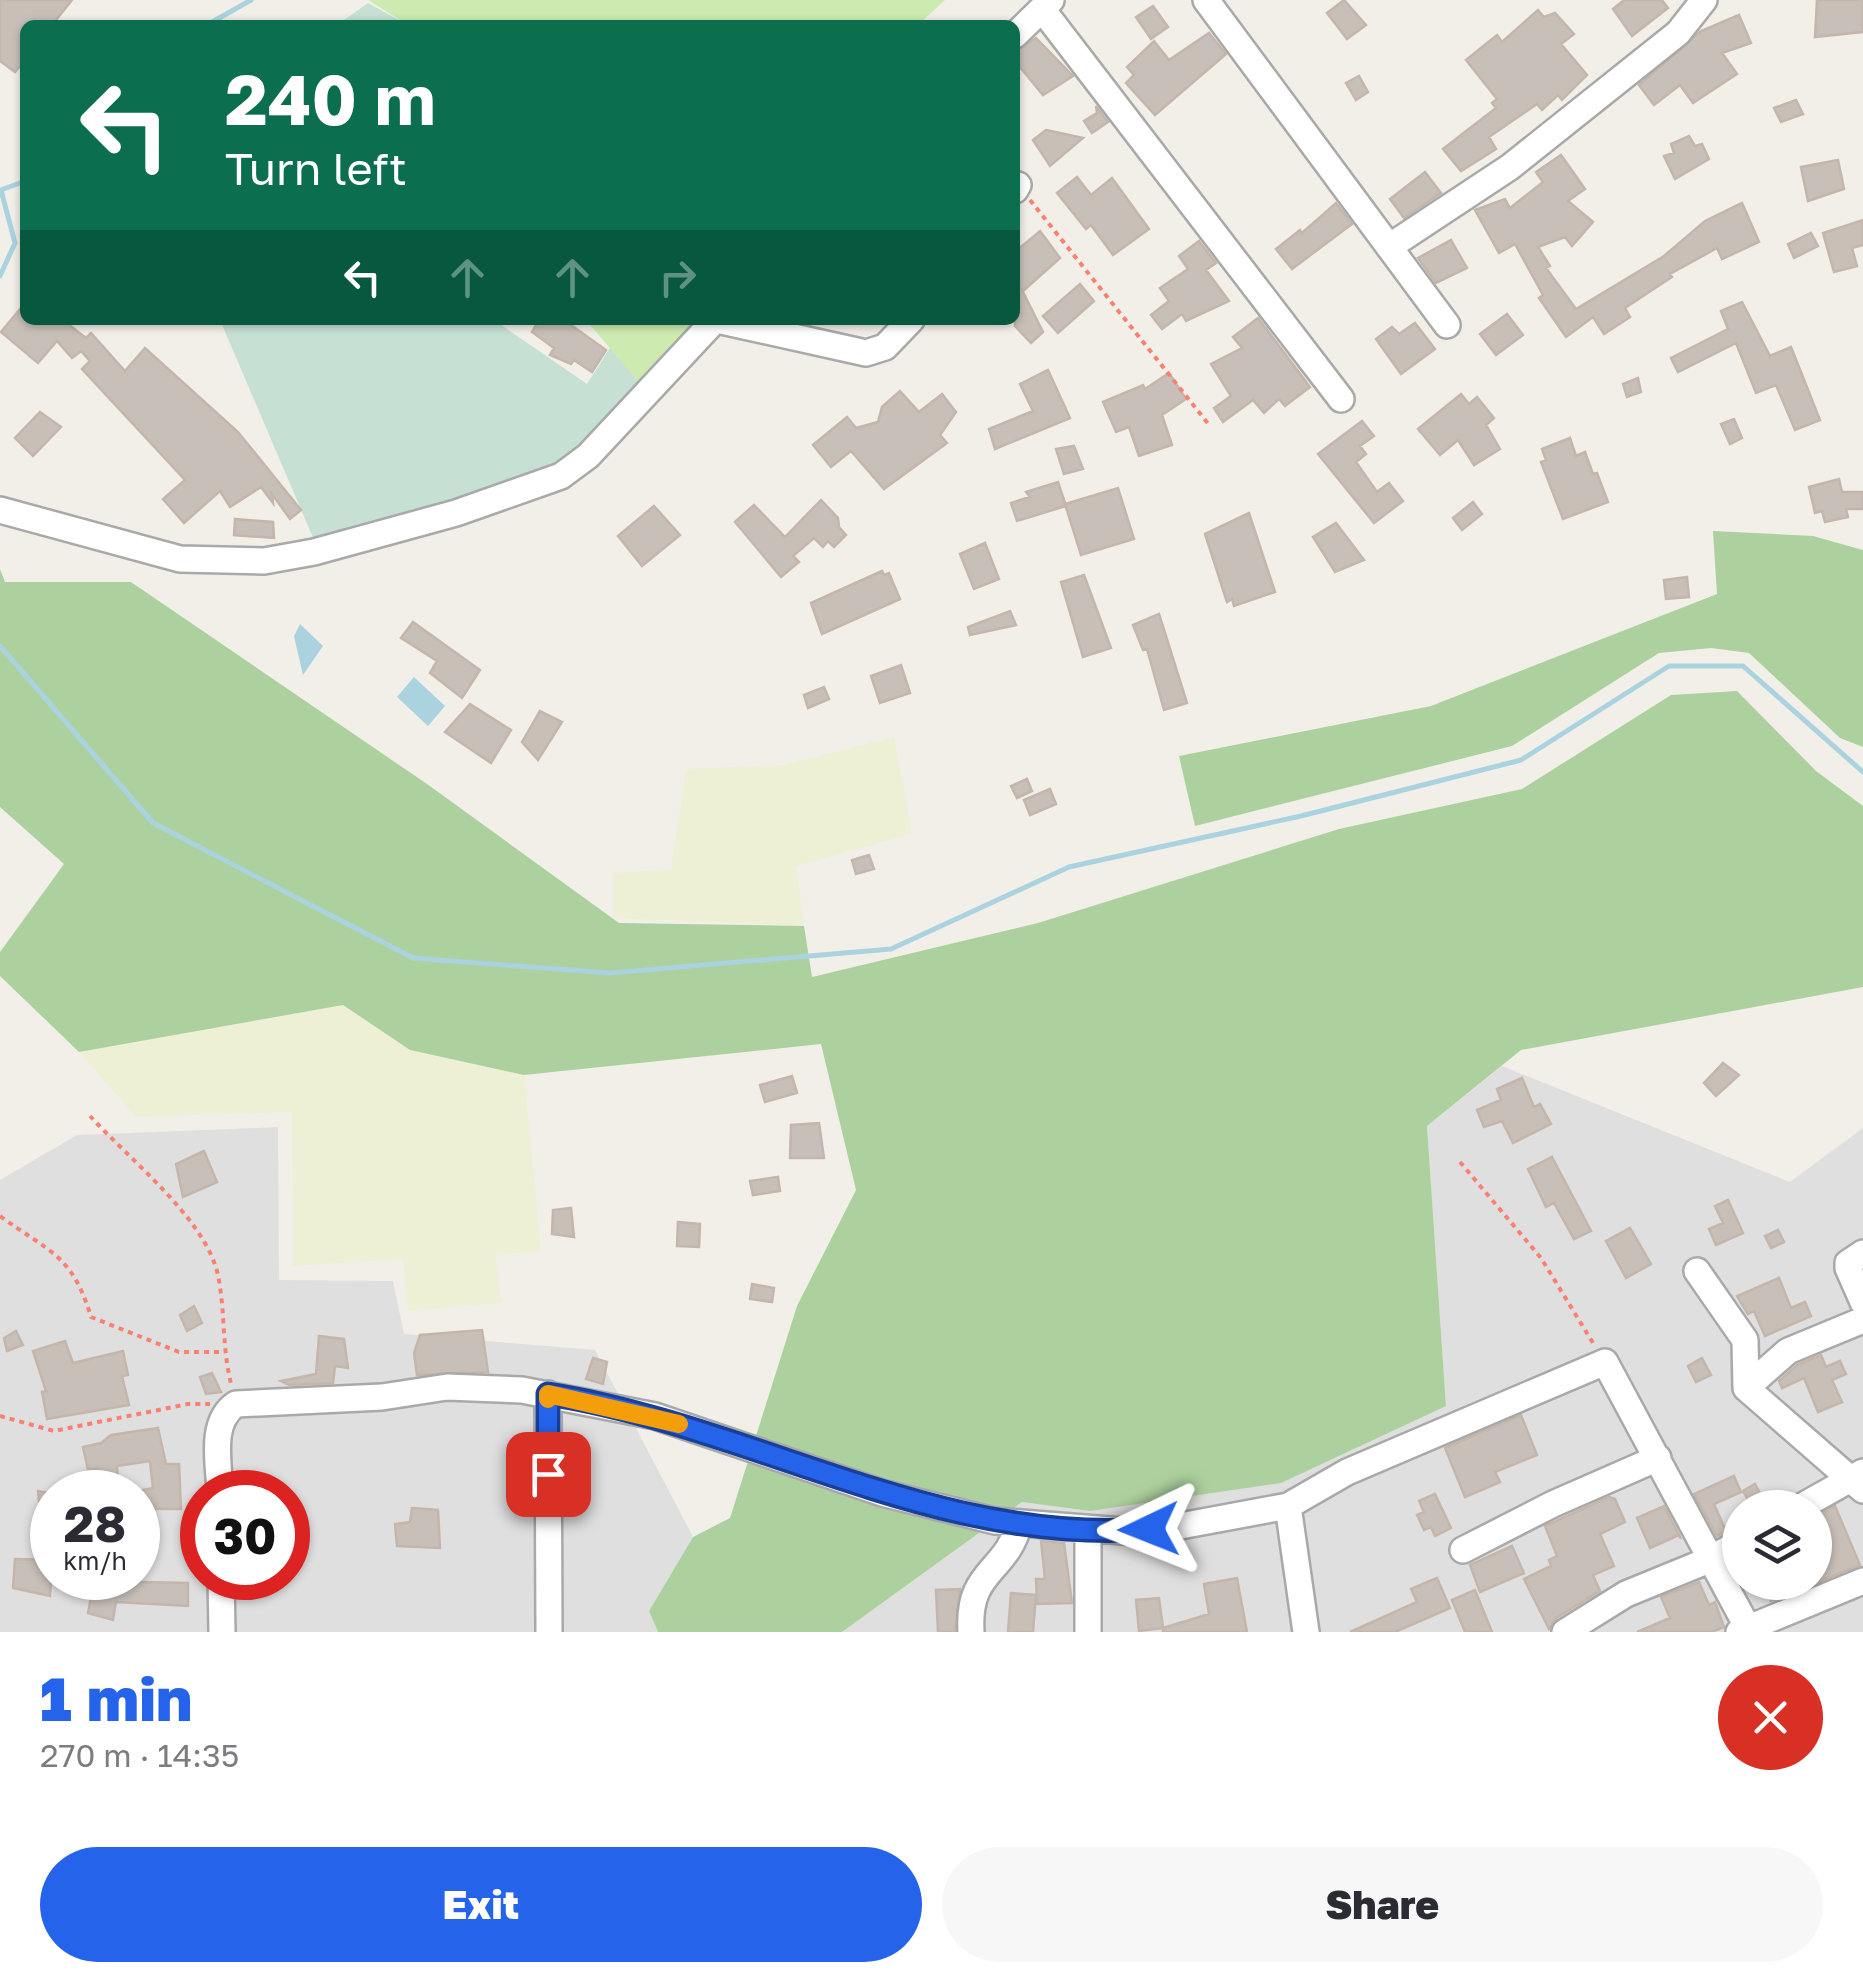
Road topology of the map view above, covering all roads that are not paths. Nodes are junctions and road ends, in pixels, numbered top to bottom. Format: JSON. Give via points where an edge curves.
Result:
{"nodes":[{"id":1,"x":1206,"y":0,"type":"edge"},
{"id":2,"x":1695,"y":0,"type":"edge"},
{"id":3,"x":1047,"y":5,"type":"edge"},
{"id":4,"x":1020,"y":30,"type":"edge"},
{"id":5,"x":1389,"y":246,"type":"junction"},
{"id":6,"x":711,"y":325,"type":"edge"},
{"id":7,"x":739,"y":325,"type":"edge"},
{"id":8,"x":906,"y":325,"type":"edge"},
{"id":9,"x":1447,"y":325,"type":"dead end"},
{"id":10,"x":1341,"y":399,"type":"dead end"},
{"id":11,"x":0,"y":510,"type":"edge"},
{"id":12,"x":1863,"y":1253,"type":"edge"},
{"id":13,"x":1697,"y":1270,"type":"dead end"},
{"id":14,"x":1863,"y":1302,"type":"edge"},
{"id":15,"x":1863,"y":1320,"type":"edge"},
{"id":16,"x":1746,"y":1388,"type":"junction"},
{"id":17,"x":548,"y":1394,"type":"junction"},
{"id":18,"x":1658,"y":1458,"type":"junction"},
{"id":19,"x":219,"y":1470,"type":"edge"},
{"id":20,"x":1859,"y":1480,"type":"edge"},
{"id":21,"x":1832,"y":1493,"type":"edge"},
{"id":22,"x":1288,"y":1506,"type":"junction"},
{"id":23,"x":1019,"y":1524,"type":"junction"},
{"id":24,"x":1088,"y":1531,"type":"junction"},
{"id":25,"x":1462,"y":1550,"type":"dead end"},
{"id":26,"x":1722,"y":1552,"type":"edge"},
{"id":27,"x":1709,"y":1560,"type":"junction"},
{"id":28,"x":1863,"y":1581,"type":"edge"},
{"id":29,"x":221,"y":1600,"type":"edge"},
{"id":30,"x":1745,"y":1631,"type":"edge"},
{"id":31,"x":222,"y":1632,"type":"edge"},
{"id":32,"x":549,"y":1632,"type":"edge"},
{"id":33,"x":971,"y":1632,"type":"edge"},
{"id":34,"x":1088,"y":1632,"type":"edge"},
{"id":35,"x":1306,"y":1632,"type":"edge"},
{"id":36,"x":1566,"y":1632,"type":"edge"}],
"edges":[{"from":1,"to":5,"type":"street"},
{"from":2,"to":5,"type":"street","via":[[1678,33],[1510,167]]},
{"from":3,"to":4,"type":"street"},
{"from":3,"to":10,"type":"street"},
{"from":5,"to":9,"type":"street"},
{"from":6,"to":11,"type":"street","via":[[588,456],[560,476],[314,552],[264,562],[180,559]]},
{"from":7,"to":8,"type":"street","via":[[866,353],[885,348]]},
{"from":12,"to":14,"type":"street","via":[[1848,1263]]},
{"from":13,"to":16,"type":"street","via":[[1745,1340]]},
{"from":15,"to":16,"type":"street","via":[[1788,1351]]},
{"from":16,"to":20,"type":"street"},
{"from":17,"to":19,"type":"street","via":[[446,1387],[236,1404],[218,1428]]},
{"from":17,"to":23,"type":"street","via":[[654,1416],[882,1494]]},
{"from":17,"to":32,"type":"street"},
{"from":18,"to":22,"type":"street","via":[[1605,1362],[1347,1472]]},
{"from":18,"to":25,"type":"street"},
{"from":18,"to":27,"type":"street"},
{"from":20,"to":21,"type":"street"},
{"from":22,"to":24,"type":"street","via":[[1175,1527]]},
{"from":22,"to":35,"type":"street"},
{"from":23,"to":24,"type":"street"},
{"from":23,"to":33,"type":"street","via":[[1014,1542],[976,1586],[969,1602]]},
{"from":24,"to":34,"type":"street"},
{"from":26,"to":27,"type":"street"},
{"from":27,"to":30,"type":"street"},
{"from":27,"to":36,"type":"street","via":[[1626,1594]]},
{"from":28,"to":30,"type":"street"},
{"from":29,"to":31,"type":"street"}]}
